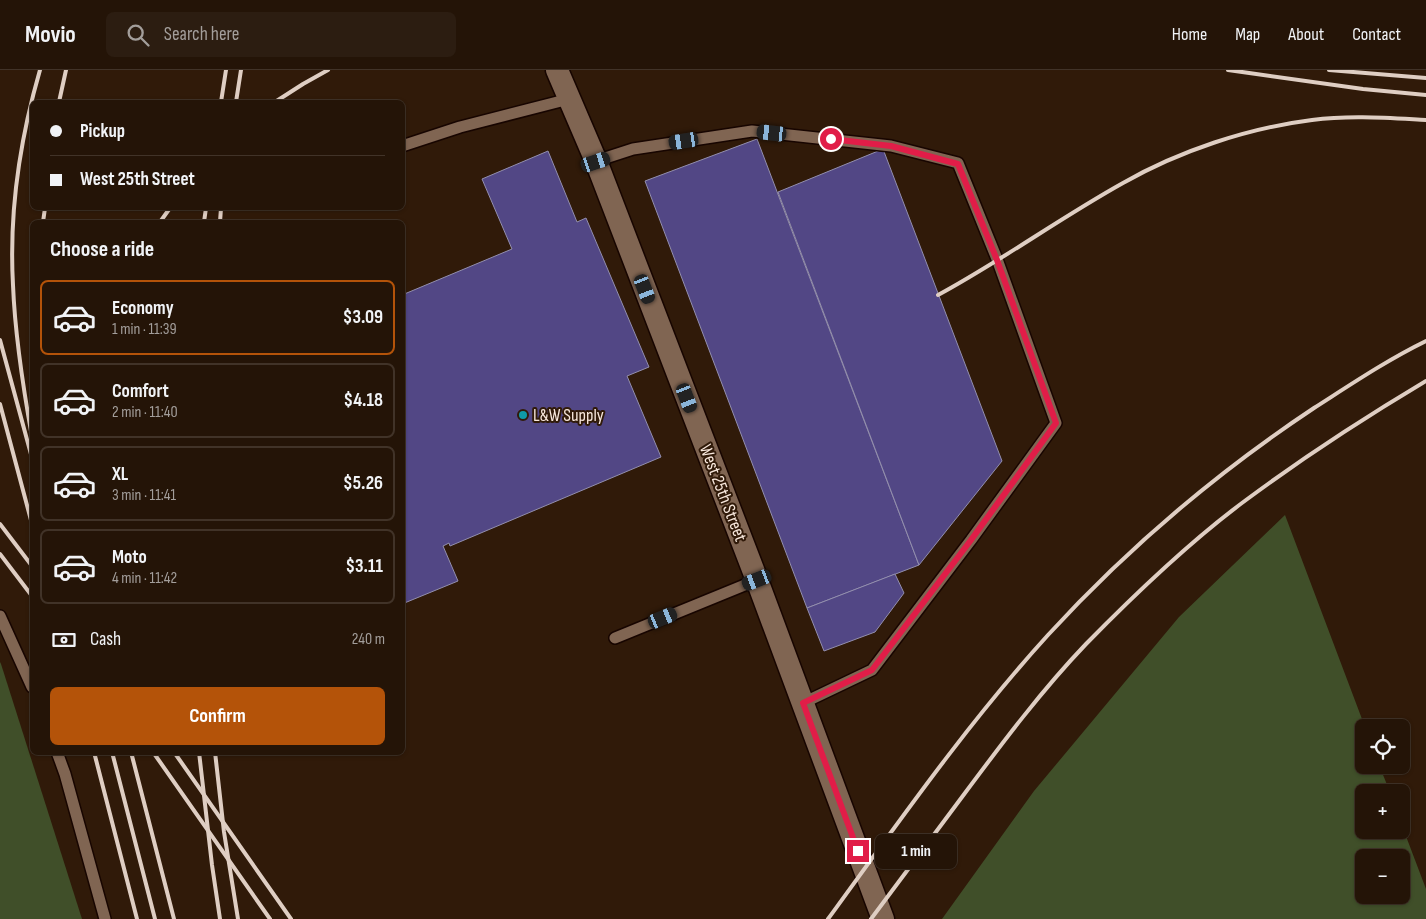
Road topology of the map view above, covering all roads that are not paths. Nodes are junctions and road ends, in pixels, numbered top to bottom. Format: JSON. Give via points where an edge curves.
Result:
{"nodes":[{"id":1,"x":557,"y":70,"type":"edge"},
{"id":2,"x":569,"y":99,"type":"junction"},
{"id":3,"x":405,"y":145,"type":"edge"},
{"id":4,"x":596,"y":162,"type":"junction"},
{"id":5,"x":757,"y":580,"type":"junction"},
{"id":6,"x":0,"y":616,"type":"edge"},
{"id":7,"x":615,"y":638,"type":"dead end"},
{"id":8,"x":30,"y":683,"type":"edge"},
{"id":9,"x":803,"y":703,"type":"junction"},
{"id":10,"x":58,"y":755,"type":"edge"},
{"id":11,"x":105,"y":919,"type":"edge"},
{"id":12,"x":883,"y":919,"type":"edge"}],
"edges":[{"from":1,"to":2,"type":"street","name":"West 25th Street"},
{"from":2,"to":3,"type":"lane"},
{"from":2,"to":4,"type":"street","name":"West 25th Street"},
{"from":4,"to":5,"type":"street","name":"West 25th Street"},
{"from":4,"to":9,"type":"lane","via":[[633,149],[752,131],[891,146],[958,164],[997,260],[1056,423],[872,670]]},
{"from":5,"to":7,"type":"lane"},
{"from":5,"to":9,"type":"street","name":"West 25th Street"},
{"from":6,"to":8,"type":"lane"},
{"from":9,"to":12,"type":"street","name":"West 25th Street"},
{"from":10,"to":11,"type":"lane"}]}
